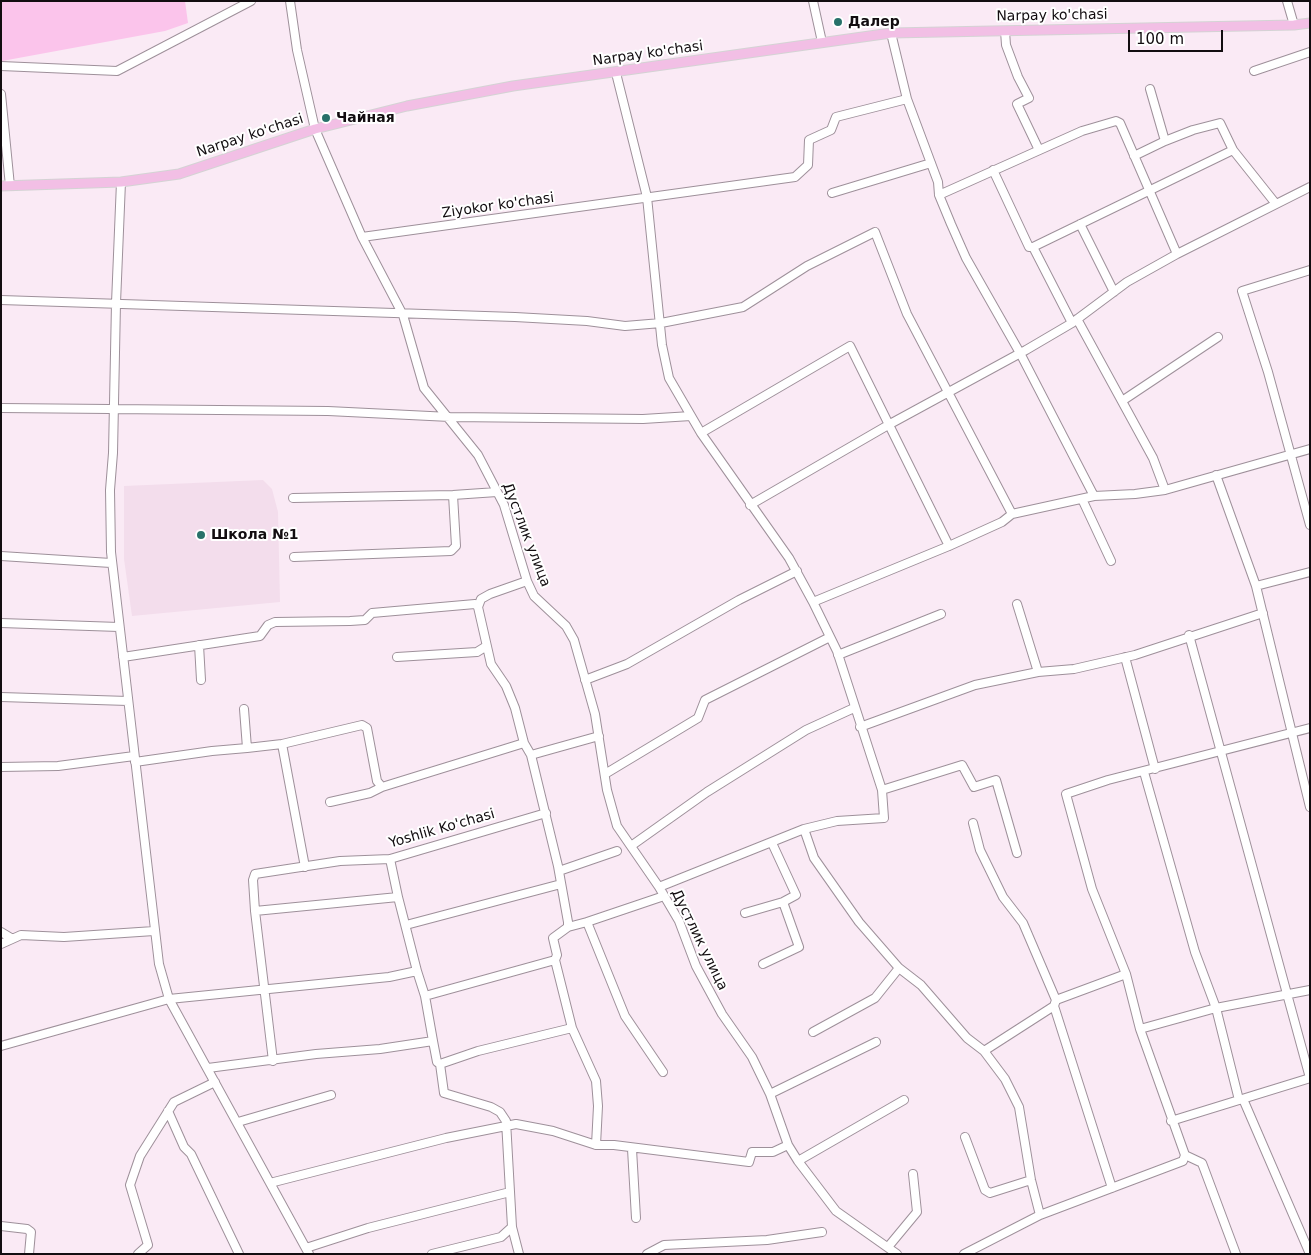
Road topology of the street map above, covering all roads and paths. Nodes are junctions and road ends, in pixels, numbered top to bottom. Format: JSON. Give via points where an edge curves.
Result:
{"nodes":[{"id":1,"x":250,"y":1,"type":"edge"},
{"id":2,"x":290,"y":1,"type":"edge"},
{"id":3,"x":813,"y":1,"type":"edge"},
{"id":4,"x":1287,"y":1,"type":"edge"},
{"id":5,"x":1310,"y":23,"type":"edge"},
{"id":6,"x":1294,"y":25,"type":"junction"},
{"id":7,"x":1005,"y":31,"type":"junction"},
{"id":8,"x":891,"y":33,"type":"junction"},
{"id":9,"x":822,"y":42,"type":"junction"},
{"id":10,"x":1310,"y":52,"type":"edge"},
{"id":11,"x":1,"y":66,"type":"edge"},
{"id":12,"x":1254,"y":71,"type":"dead end"},
{"id":13,"x":616,"y":73,"type":"junction"},
{"id":14,"x":1150,"y":89,"type":"dead end"},
{"id":15,"x":1,"y":94,"type":"edge"},
{"id":16,"x":907,"y":99,"type":"junction"},
{"id":17,"x":315,"y":129,"type":"junction"},
{"id":18,"x":1166,"y":141,"type":"junction"},
{"id":19,"x":1039,"y":150,"type":"junction"},
{"id":20,"x":1232,"y":150,"type":"junction"},
{"id":21,"x":1134,"y":156,"type":"junction"},
{"id":22,"x":931,"y":163,"type":"junction"},
{"id":23,"x":993,"y":170,"type":"junction"},
{"id":24,"x":121,"y":182,"type":"junction"},
{"id":25,"x":6,"y":186,"type":"edge"},
{"id":26,"x":1310,"y":187,"type":"edge"},
{"id":27,"x":1150,"y":192,"type":"junction"},
{"id":28,"x":832,"y":193,"type":"dead end"},
{"id":29,"x":938,"y":195,"type":"junction"},
{"id":30,"x":647,"y":197,"type":"junction"},
{"id":31,"x":1276,"y":204,"type":"junction"},
{"id":32,"x":1080,"y":224,"type":"junction"},
{"id":33,"x":362,"y":237,"type":"junction"},
{"id":34,"x":1033,"y":247,"type":"junction"},
{"id":35,"x":1177,"y":254,"type":"junction"},
{"id":36,"x":1310,"y":271,"type":"edge"},
{"id":37,"x":1114,"y":292,"type":"junction"},
{"id":38,"x":1,"y":300,"type":"edge"},
{"id":39,"x":116,"y":303,"type":"junction"},
{"id":40,"x":403,"y":315,"type":"junction"},
{"id":41,"x":1074,"y":321,"type":"junction"},
{"id":42,"x":661,"y":323,"type":"junction"},
{"id":43,"x":1218,"y":337,"type":"dead end"},
{"id":44,"x":1020,"y":352,"type":"junction"},
{"id":45,"x":949,"y":392,"type":"junction"},
{"id":46,"x":1122,"y":401,"type":"junction"},
{"id":47,"x":1,"y":408,"type":"edge"},
{"id":48,"x":114,"y":408,"type":"junction"},
{"id":49,"x":691,"y":416,"type":"junction"},
{"id":50,"x":450,"y":417,"type":"junction"},
{"id":51,"x":890,"y":424,"type":"junction"},
{"id":52,"x":700,"y":433,"type":"junction"},
{"id":53,"x":1310,"y":449,"type":"edge"},
{"id":54,"x":1291,"y":453,"type":"junction"},
{"id":55,"x":1216,"y":475,"type":"junction"},
{"id":56,"x":1165,"y":490,"type":"junction"},
{"id":57,"x":497,"y":492,"type":"junction"},
{"id":58,"x":453,"y":495,"type":"junction"},
{"id":59,"x":1094,"y":496,"type":"junction"},
{"id":60,"x":293,"y":498,"type":"dead end"},
{"id":61,"x":1082,"y":498,"type":"junction"},
{"id":62,"x":750,"y":505,"type":"junction"},
{"id":63,"x":1012,"y":514,"type":"junction"},
{"id":64,"x":1310,"y":525,"type":"edge"},
{"id":65,"x":949,"y":546,"type":"junction"},
{"id":66,"x":1,"y":556,"type":"edge"},
{"id":67,"x":294,"y":556,"type":"dead end"},
{"id":68,"x":1111,"y":561,"type":"dead end"},
{"id":69,"x":112,"y":563,"type":"junction"},
{"id":70,"x":796,"y":571,"type":"junction"},
{"id":71,"x":1310,"y":572,"type":"edge"},
{"id":72,"x":527,"y":581,"type":"junction"},
{"id":73,"x":1256,"y":586,"type":"junction"},
{"id":74,"x":813,"y":602,"type":"junction"},
{"id":75,"x":1017,"y":604,"type":"dead end"},
{"id":76,"x":478,"y":607,"type":"junction"},
{"id":77,"x":1263,"y":613,"type":"junction"},
{"id":78,"x":941,"y":614,"type":"dead end"},
{"id":79,"x":1,"y":623,"type":"edge"},
{"id":80,"x":119,"y":627,"type":"junction"},
{"id":81,"x":1189,"y":635,"type":"junction"},
{"id":82,"x":830,"y":637,"type":"junction"},
{"id":83,"x":199,"y":645,"type":"junction"},
{"id":84,"x":485,"y":647,"type":"junction"},
{"id":85,"x":838,"y":655,"type":"junction"},
{"id":86,"x":123,"y":657,"type":"junction"},
{"id":87,"x":397,"y":657,"type":"dead end"},
{"id":88,"x":1126,"y":657,"type":"junction"},
{"id":89,"x":1038,"y":672,"type":"junction"},
{"id":90,"x":201,"y":680,"type":"dead end"},
{"id":91,"x":585,"y":680,"type":"junction"},
{"id":92,"x":1,"y":697,"type":"edge"},
{"id":93,"x":128,"y":701,"type":"junction"},
{"id":94,"x":854,"y":708,"type":"junction"},
{"id":95,"x":244,"y":709,"type":"dead end"},
{"id":96,"x":860,"y":727,"type":"junction"},
{"id":97,"x":1310,"y":728,"type":"edge"},
{"id":98,"x":1292,"y":733,"type":"junction"},
{"id":99,"x":599,"y":736,"type":"junction"},
{"id":100,"x":524,"y":743,"type":"junction"},
{"id":101,"x":282,"y":744,"type":"junction"},
{"id":102,"x":247,"y":748,"type":"junction"},
{"id":103,"x":1222,"y":751,"type":"junction"},
{"id":104,"x":531,"y":755,"type":"junction"},
{"id":105,"x":134,"y":759,"type":"junction"},
{"id":106,"x":1,"y":767,"type":"edge"},
{"id":107,"x":1155,"y":769,"type":"junction"},
{"id":108,"x":1144,"y":772,"type":"junction"},
{"id":109,"x":605,"y":774,"type":"junction"},
{"id":110,"x":382,"y":787,"type":"junction"},
{"id":111,"x":882,"y":790,"type":"junction"},
{"id":112,"x":330,"y":802,"type":"dead end"},
{"id":113,"x":1310,"y":807,"type":"edge"},
{"id":114,"x":546,"y":813,"type":"junction"},
{"id":115,"x":973,"y":823,"type":"dead end"},
{"id":116,"x":804,"y":829,"type":"junction"},
{"id":117,"x":772,"y":843,"type":"junction"},
{"id":118,"x":631,"y":846,"type":"junction"},
{"id":119,"x":617,"y":851,"type":"dead end"},
{"id":120,"x":1017,"y":853,"type":"dead end"},
{"id":121,"x":390,"y":859,"type":"junction"},
{"id":122,"x":304,"y":867,"type":"junction"},
{"id":123,"x":559,"y":871,"type":"junction"},
{"id":124,"x":561,"y":884,"type":"junction"},
{"id":125,"x":659,"y":887,"type":"junction"},
{"id":126,"x":664,"y":896,"type":"junction"},
{"id":127,"x":398,"y":897,"type":"junction"},
{"id":128,"x":783,"y":902,"type":"junction"},
{"id":129,"x":255,"y":911,"type":"junction"},
{"id":130,"x":745,"y":913,"type":"dead end"},
{"id":131,"x":587,"y":922,"type":"junction"},
{"id":132,"x":406,"y":925,"type":"junction"},
{"id":133,"x":568,"y":927,"type":"junction"},
{"id":134,"x":154,"y":931,"type":"junction"},
{"id":135,"x":1,"y":932,"type":"edge"},
{"id":136,"x":11,"y":938,"type":"junction"},
{"id":137,"x":1,"y":944,"type":"edge"},
{"id":138,"x":555,"y":960,"type":"junction"},
{"id":139,"x":763,"y":964,"type":"dead end"},
{"id":140,"x":899,"y":968,"type":"junction"},
{"id":141,"x":417,"y":971,"type":"junction"},
{"id":142,"x":1126,"y":974,"type":"junction"},
{"id":143,"x":263,"y":990,"type":"junction"},
{"id":144,"x":1310,"y":990,"type":"edge"},
{"id":145,"x":1286,"y":995,"type":"junction"},
{"id":146,"x":425,"y":996,"type":"junction"},
{"id":147,"x":169,"y":999,"type":"junction"},
{"id":148,"x":1055,"y":1003,"type":"junction"},
{"id":149,"x":1216,"y":1008,"type":"junction"},
{"id":150,"x":572,"y":1028,"type":"junction"},
{"id":151,"x":1140,"y":1029,"type":"junction"},
{"id":152,"x":813,"y":1032,"type":"dead end"},
{"id":153,"x":434,"y":1041,"type":"junction"},
{"id":154,"x":876,"y":1042,"type":"dead end"},
{"id":155,"x":1,"y":1046,"type":"edge"},
{"id":156,"x":984,"y":1051,"type":"junction"},
{"id":157,"x":273,"y":1061,"type":"junction"},
{"id":158,"x":440,"y":1064,"type":"junction"},
{"id":159,"x":208,"y":1068,"type":"junction"},
{"id":160,"x":663,"y":1072,"type":"dead end"},
{"id":161,"x":1310,"y":1078,"type":"edge"},
{"id":162,"x":215,"y":1082,"type":"junction"},
{"id":163,"x":770,"y":1094,"type":"junction"},
{"id":164,"x":331,"y":1096,"type":"dead end"},
{"id":165,"x":1241,"y":1099,"type":"junction"},
{"id":166,"x":904,"y":1100,"type":"dead end"},
{"id":167,"x":168,"y":1112,"type":"junction"},
{"id":168,"x":1171,"y":1121,"type":"junction"},
{"id":169,"x":238,"y":1122,"type":"junction"},
{"id":170,"x":506,"y":1125,"type":"junction"},
{"id":171,"x":965,"y":1137,"type":"dead end"},
{"id":172,"x":788,"y":1144,"type":"junction"},
{"id":173,"x":596,"y":1146,"type":"junction"},
{"id":174,"x":632,"y":1149,"type":"junction"},
{"id":175,"x":1185,"y":1155,"type":"junction"},
{"id":176,"x":798,"y":1161,"type":"junction"},
{"id":177,"x":912,"y":1174,"type":"dead end"},
{"id":178,"x":1030,"y":1180,"type":"junction"},
{"id":179,"x":270,"y":1183,"type":"junction"},
{"id":180,"x":1112,"y":1188,"type":"junction"},
{"id":181,"x":510,"y":1192,"type":"junction"},
{"id":182,"x":1040,"y":1216,"type":"junction"},
{"id":183,"x":636,"y":1218,"type":"dead end"},
{"id":184,"x":1,"y":1226,"type":"edge"},
{"id":185,"x":512,"y":1227,"type":"junction"},
{"id":186,"x":822,"y":1232,"type":"dead end"},
{"id":187,"x":148,"y":1245,"type":"junction"},
{"id":188,"x":888,"y":1247,"type":"junction"},
{"id":189,"x":308,"y":1251,"type":"edge"},
{"id":190,"x":29,"y":1254,"type":"edge"},
{"id":191,"x":138,"y":1254,"type":"edge"},
{"id":192,"x":152,"y":1254,"type":"edge"},
{"id":193,"x":239,"y":1254,"type":"edge"},
{"id":194,"x":432,"y":1254,"type":"edge"},
{"id":195,"x":519,"y":1254,"type":"edge"},
{"id":196,"x":647,"y":1254,"type":"edge"},
{"id":197,"x":897,"y":1254,"type":"edge"},
{"id":198,"x":964,"y":1254,"type":"edge"},
{"id":199,"x":1236,"y":1254,"type":"edge"},
{"id":200,"x":1310,"y":1254,"type":"edge"}],
"edges":[{"from":1,"to":11,"type":"street","via":[[117,72]]},
{"from":2,"to":17,"type":"street","name":"Дустлик улица","via":[[297,50]]},
{"from":3,"to":9,"type":"street"},
{"from":4,"to":6,"type":"street"},
{"from":5,"to":6,"type":"main road","name":"Narpay ko'chasi"},
{"from":6,"to":7,"type":"main road","name":"Narpay ko'chasi"},
{"from":7,"to":8,"type":"main road","name":"Narpay ko'chasi"},
{"from":7,"to":19,"type":"street","via":[[1006,44],[1018,78],[1029,98],[1017,104]]},
{"from":8,"to":9,"type":"main road","name":"Narpay ko'chasi"},
{"from":8,"to":16,"type":"street"},
{"from":9,"to":13,"type":"main road","name":"Narpay ko'chasi"},
{"from":10,"to":12,"type":"street"},
{"from":13,"to":17,"type":"main road","name":"Narpay ko'chasi","via":[[513,86],[407,106]]},
{"from":13,"to":30,"type":"street"},
{"from":14,"to":18,"type":"street"},
{"from":15,"to":25,"type":"street"},
{"from":16,"to":22,"type":"street"},
{"from":16,"to":30,"type":"street","name":"Ziyokor ko'chasi","via":[[836,117],[831,130],[809,140],[808,165],[795,178]]},
{"from":17,"to":24,"type":"main road","name":"Narpay ko'chasi","via":[[179,174]]},
{"from":17,"to":33,"type":"street","name":"Дустлик улица"},
{"from":18,"to":20,"type":"street","via":[[1220,123]]},
{"from":18,"to":21,"type":"street"},
{"from":19,"to":21,"type":"street","via":[[1082,131],[1116,121],[1120,123]]},
{"from":19,"to":23,"type":"street"},
{"from":20,"to":27,"type":"street"},
{"from":20,"to":31,"type":"street"},
{"from":21,"to":27,"type":"street"},
{"from":22,"to":28,"type":"street"},
{"from":22,"to":29,"type":"street","via":[[938,182]]},
{"from":23,"to":29,"type":"street"},
{"from":23,"to":34,"type":"street","via":[[1029,247]]},
{"from":24,"to":25,"type":"main road","name":"Narpay ko'chasi"},
{"from":24,"to":39,"type":"street"},
{"from":26,"to":31,"type":"street"},
{"from":27,"to":32,"type":"street"},
{"from":27,"to":35,"type":"street"},
{"from":29,"to":44,"type":"street","via":[[966,258]]},
{"from":30,"to":33,"type":"street","name":"Ziyokor ko'chasi"},
{"from":30,"to":42,"type":"street"},
{"from":31,"to":35,"type":"street"},
{"from":32,"to":34,"type":"street"},
{"from":32,"to":37,"type":"street"},
{"from":33,"to":40,"type":"street","name":"Дустлик улица"},
{"from":34,"to":41,"type":"street"},
{"from":35,"to":37,"type":"street"},
{"from":36,"to":54,"type":"street","via":[[1242,291]]},
{"from":37,"to":41,"type":"street"},
{"from":38,"to":39,"type":"street"},
{"from":39,"to":40,"type":"street"},
{"from":39,"to":48,"type":"street"},
{"from":40,"to":42,"type":"street","via":[[578,320],[625,326]]},
{"from":40,"to":50,"type":"street","name":"Дустлик улица","via":[[424,388]]},
{"from":41,"to":44,"type":"street"},
{"from":41,"to":46,"type":"street"},
{"from":42,"to":45,"type":"street","via":[[743,307],[808,266],[875,232],[907,314]]},
{"from":42,"to":49,"type":"street","via":[[669,378]]},
{"from":43,"to":46,"type":"street"},
{"from":44,"to":45,"type":"street"},
{"from":44,"to":59,"type":"street"},
{"from":45,"to":51,"type":"street"},
{"from":45,"to":63,"type":"street"},
{"from":46,"to":56,"type":"street","via":[[1153,458]]},
{"from":47,"to":48,"type":"street"},
{"from":48,"to":50,"type":"street","via":[[328,411]]},
{"from":48,"to":69,"type":"street","via":[[110,490]]},
{"from":49,"to":50,"type":"street","via":[[643,419]]},
{"from":49,"to":52,"type":"street"},
{"from":50,"to":57,"type":"street","name":"Дустлик улица","via":[[478,456]]},
{"from":51,"to":52,"type":"street","via":[[850,346]]},
{"from":51,"to":62,"type":"street"},
{"from":51,"to":65,"type":"street"},
{"from":52,"to":62,"type":"street"},
{"from":53,"to":54,"type":"street"},
{"from":54,"to":55,"type":"street"},
{"from":54,"to":64,"type":"street"},
{"from":55,"to":56,"type":"street"},
{"from":55,"to":73,"type":"street"},
{"from":56,"to":59,"type":"street"},
{"from":57,"to":58,"type":"street"},
{"from":57,"to":72,"type":"street","name":"Дустлик улица"},
{"from":58,"to":60,"type":"street"},
{"from":58,"to":67,"type":"street","via":[[456,546],[452,551]]},
{"from":59,"to":61,"type":"street"},
{"from":61,"to":63,"type":"street"},
{"from":61,"to":68,"type":"street"},
{"from":62,"to":70,"type":"street"},
{"from":63,"to":65,"type":"street","via":[[1002,522]]},
{"from":65,"to":74,"type":"street"},
{"from":66,"to":69,"type":"street"},
{"from":69,"to":80,"type":"street"},
{"from":70,"to":74,"type":"street"},
{"from":70,"to":91,"type":"street","via":[[627,664]]},
{"from":71,"to":73,"type":"street"},
{"from":72,"to":76,"type":"street","via":[[490,594],[481,599]]},
{"from":72,"to":91,"type":"street","name":"Дустлик улица","via":[[534,596],[566,626],[574,640]]},
{"from":73,"to":77,"type":"street"},
{"from":74,"to":82,"type":"street"},
{"from":75,"to":89,"type":"street"},
{"from":76,"to":83,"type":"street","via":[[474,604],[372,612],[365,620],[275,622],[268,625],[260,636]]},
{"from":76,"to":84,"type":"street"},
{"from":77,"to":81,"type":"street"},
{"from":77,"to":98,"type":"street"},
{"from":78,"to":85,"type":"street"},
{"from":79,"to":80,"type":"street"},
{"from":80,"to":86,"type":"street"},
{"from":81,"to":88,"type":"street"},
{"from":81,"to":103,"type":"street"},
{"from":82,"to":85,"type":"street"},
{"from":82,"to":109,"type":"street","via":[[705,700],[698,718]]},
{"from":83,"to":86,"type":"street"},
{"from":83,"to":90,"type":"street"},
{"from":84,"to":87,"type":"street","via":[[477,652]]},
{"from":84,"to":100,"type":"street","via":[[515,708]]},
{"from":85,"to":94,"type":"street"},
{"from":86,"to":93,"type":"street"},
{"from":88,"to":89,"type":"street","via":[[1074,669]]},
{"from":88,"to":107,"type":"street"},
{"from":89,"to":96,"type":"street","via":[[975,685]]},
{"from":91,"to":99,"type":"street","name":"Дустлик улица"},
{"from":92,"to":93,"type":"street"},
{"from":93,"to":105,"type":"street"},
{"from":94,"to":96,"type":"street"},
{"from":94,"to":118,"type":"street","via":[[799,734],[707,792]]},
{"from":95,"to":102,"type":"street"},
{"from":96,"to":111,"type":"street"},
{"from":97,"to":98,"type":"street"},
{"from":98,"to":103,"type":"street"},
{"from":98,"to":113,"type":"street"},
{"from":99,"to":104,"type":"street"},
{"from":99,"to":109,"type":"street","name":"Дустлик улица"},
{"from":100,"to":104,"type":"street"},
{"from":100,"to":110,"type":"street"},
{"from":101,"to":102,"type":"street"},
{"from":101,"to":110,"type":"street","via":[[362,725],[367,728]]},
{"from":101,"to":122,"type":"street"},
{"from":102,"to":105,"type":"street"},
{"from":103,"to":107,"type":"street"},
{"from":103,"to":145,"type":"street"},
{"from":104,"to":114,"type":"street"},
{"from":105,"to":106,"type":"street"},
{"from":105,"to":134,"type":"street"},
{"from":107,"to":108,"type":"street"},
{"from":108,"to":142,"type":"street","via":[[1066,794],[1092,889]]},
{"from":108,"to":149,"type":"street","via":[[1194,952]]},
{"from":109,"to":118,"type":"street","name":"Дустлик улица","via":[[617,826]]},
{"from":110,"to":112,"type":"street","via":[[370,794]]},
{"from":111,"to":116,"type":"street","via":[[884,818],[837,821]]},
{"from":111,"to":120,"type":"street","via":[[962,765],[974,787],[996,780]]},
{"from":114,"to":121,"type":"street","name":"Yoshlik Ko'chasi"},
{"from":114,"to":123,"type":"street"},
{"from":115,"to":148,"type":"street","via":[[980,850],[1003,896],[1023,922]]},
{"from":116,"to":117,"type":"street"},
{"from":116,"to":140,"type":"street","via":[[814,858],[859,922]]},
{"from":117,"to":125,"type":"street"},
{"from":117,"to":128,"type":"street","via":[[796,895]]},
{"from":118,"to":125,"type":"street","name":"Дустлик улица"},
{"from":119,"to":123,"type":"street"},
{"from":121,"to":122,"type":"street","name":"Yoshlik Ko'chasi","via":[[340,861]]},
{"from":121,"to":127,"type":"street"},
{"from":122,"to":129,"type":"street","name":"Yoshlik Ko'chasi","via":[[255,874]]},
{"from":123,"to":124,"type":"street"},
{"from":124,"to":132,"type":"street"},
{"from":124,"to":133,"type":"street"},
{"from":125,"to":126,"type":"street","name":"Дустлик улица"},
{"from":126,"to":131,"type":"street"},
{"from":126,"to":163,"type":"street","name":"Дустлик улица","via":[[679,921],[696,966],[722,1014],[752,1057]]},
{"from":127,"to":129,"type":"street"},
{"from":127,"to":132,"type":"street"},
{"from":128,"to":130,"type":"street"},
{"from":128,"to":139,"type":"street","via":[[799,947]]},
{"from":129,"to":143,"type":"street"},
{"from":131,"to":133,"type":"street"},
{"from":131,"to":160,"type":"street","via":[[625,1016]]},
{"from":132,"to":141,"type":"street"},
{"from":133,"to":138,"type":"street","via":[[553,938]]},
{"from":134,"to":136,"type":"street"},
{"from":134,"to":147,"type":"street"},
{"from":135,"to":136,"type":"street"},
{"from":136,"to":137,"type":"street"},
{"from":138,"to":146,"type":"street"},
{"from":138,"to":150,"type":"street"},
{"from":140,"to":152,"type":"street","via":[[875,998]]},
{"from":140,"to":156,"type":"street","via":[[920,985],[967,1038]]},
{"from":141,"to":143,"type":"street","via":[[389,977]]},
{"from":141,"to":146,"type":"street"},
{"from":142,"to":148,"type":"street"},
{"from":142,"to":151,"type":"street"},
{"from":143,"to":147,"type":"street"},
{"from":143,"to":157,"type":"street"},
{"from":144,"to":145,"type":"street"},
{"from":145,"to":149,"type":"street"},
{"from":145,"to":161,"type":"street"},
{"from":146,"to":153,"type":"street"},
{"from":147,"to":155,"type":"street"},
{"from":147,"to":159,"type":"street"},
{"from":148,"to":156,"type":"street"},
{"from":148,"to":180,"type":"street"},
{"from":149,"to":151,"type":"street"},
{"from":149,"to":165,"type":"street"},
{"from":150,"to":158,"type":"street","via":[[478,1051]]},
{"from":150,"to":173,"type":"street","via":[[596,1081]]},
{"from":151,"to":168,"type":"street"},
{"from":153,"to":157,"type":"street"},
{"from":153,"to":158,"type":"street"},
{"from":154,"to":163,"type":"street"},
{"from":156,"to":178,"type":"street","via":[[1006,1079],[1018,1106]]},
{"from":157,"to":159,"type":"street"},
{"from":158,"to":170,"type":"street","via":[[444,1093],[491,1107],[504,1117]]},
{"from":159,"to":162,"type":"street"},
{"from":161,"to":165,"type":"street"},
{"from":162,"to":167,"type":"street","via":[[174,1102]]},
{"from":162,"to":169,"type":"street"},
{"from":163,"to":172,"type":"street","name":"Дустлик улица"},
{"from":164,"to":169,"type":"street"},
{"from":165,"to":168,"type":"street"},
{"from":165,"to":200,"type":"street"},
{"from":166,"to":176,"type":"street"},
{"from":167,"to":187,"type":"street","via":[[140,1156],[130,1185]]},
{"from":167,"to":193,"type":"street"},
{"from":168,"to":175,"type":"street"},
{"from":169,"to":179,"type":"street"},
{"from":170,"to":173,"type":"street","via":[[553,1131]]},
{"from":170,"to":179,"type":"street"},
{"from":170,"to":181,"type":"street"},
{"from":171,"to":178,"type":"street","via":[[985,1190],[990,1193]]},
{"from":172,"to":174,"type":"street","via":[[773,1152],[752,1152],[749,1162]]},
{"from":172,"to":176,"type":"street","name":"Дустлик улица"},
{"from":173,"to":174,"type":"street"},
{"from":174,"to":183,"type":"street"},
{"from":175,"to":180,"type":"street","via":[[1183,1161]]},
{"from":175,"to":199,"type":"street","via":[[1202,1163]]},
{"from":176,"to":188,"type":"street","name":"Дустлик улица","via":[[836,1211]]},
{"from":177,"to":188,"type":"street","via":[[917,1212]]},
{"from":178,"to":182,"type":"street"},
{"from":179,"to":189,"type":"street"},
{"from":180,"to":182,"type":"street"},
{"from":181,"to":185,"type":"street"},
{"from":181,"to":189,"type":"street","via":[[368,1228]]},
{"from":182,"to":198,"type":"street"},
{"from":184,"to":190,"type":"street","via":[[31,1232]]},
{"from":185,"to":194,"type":"street","via":[[502,1237]]},
{"from":185,"to":195,"type":"street"},
{"from":186,"to":196,"type":"street","via":[[767,1240],[664,1245]]},
{"from":187,"to":191,"type":"street"},
{"from":187,"to":192,"type":"street"},
{"from":188,"to":197,"type":"street","name":"Дустлик улица"}]}
